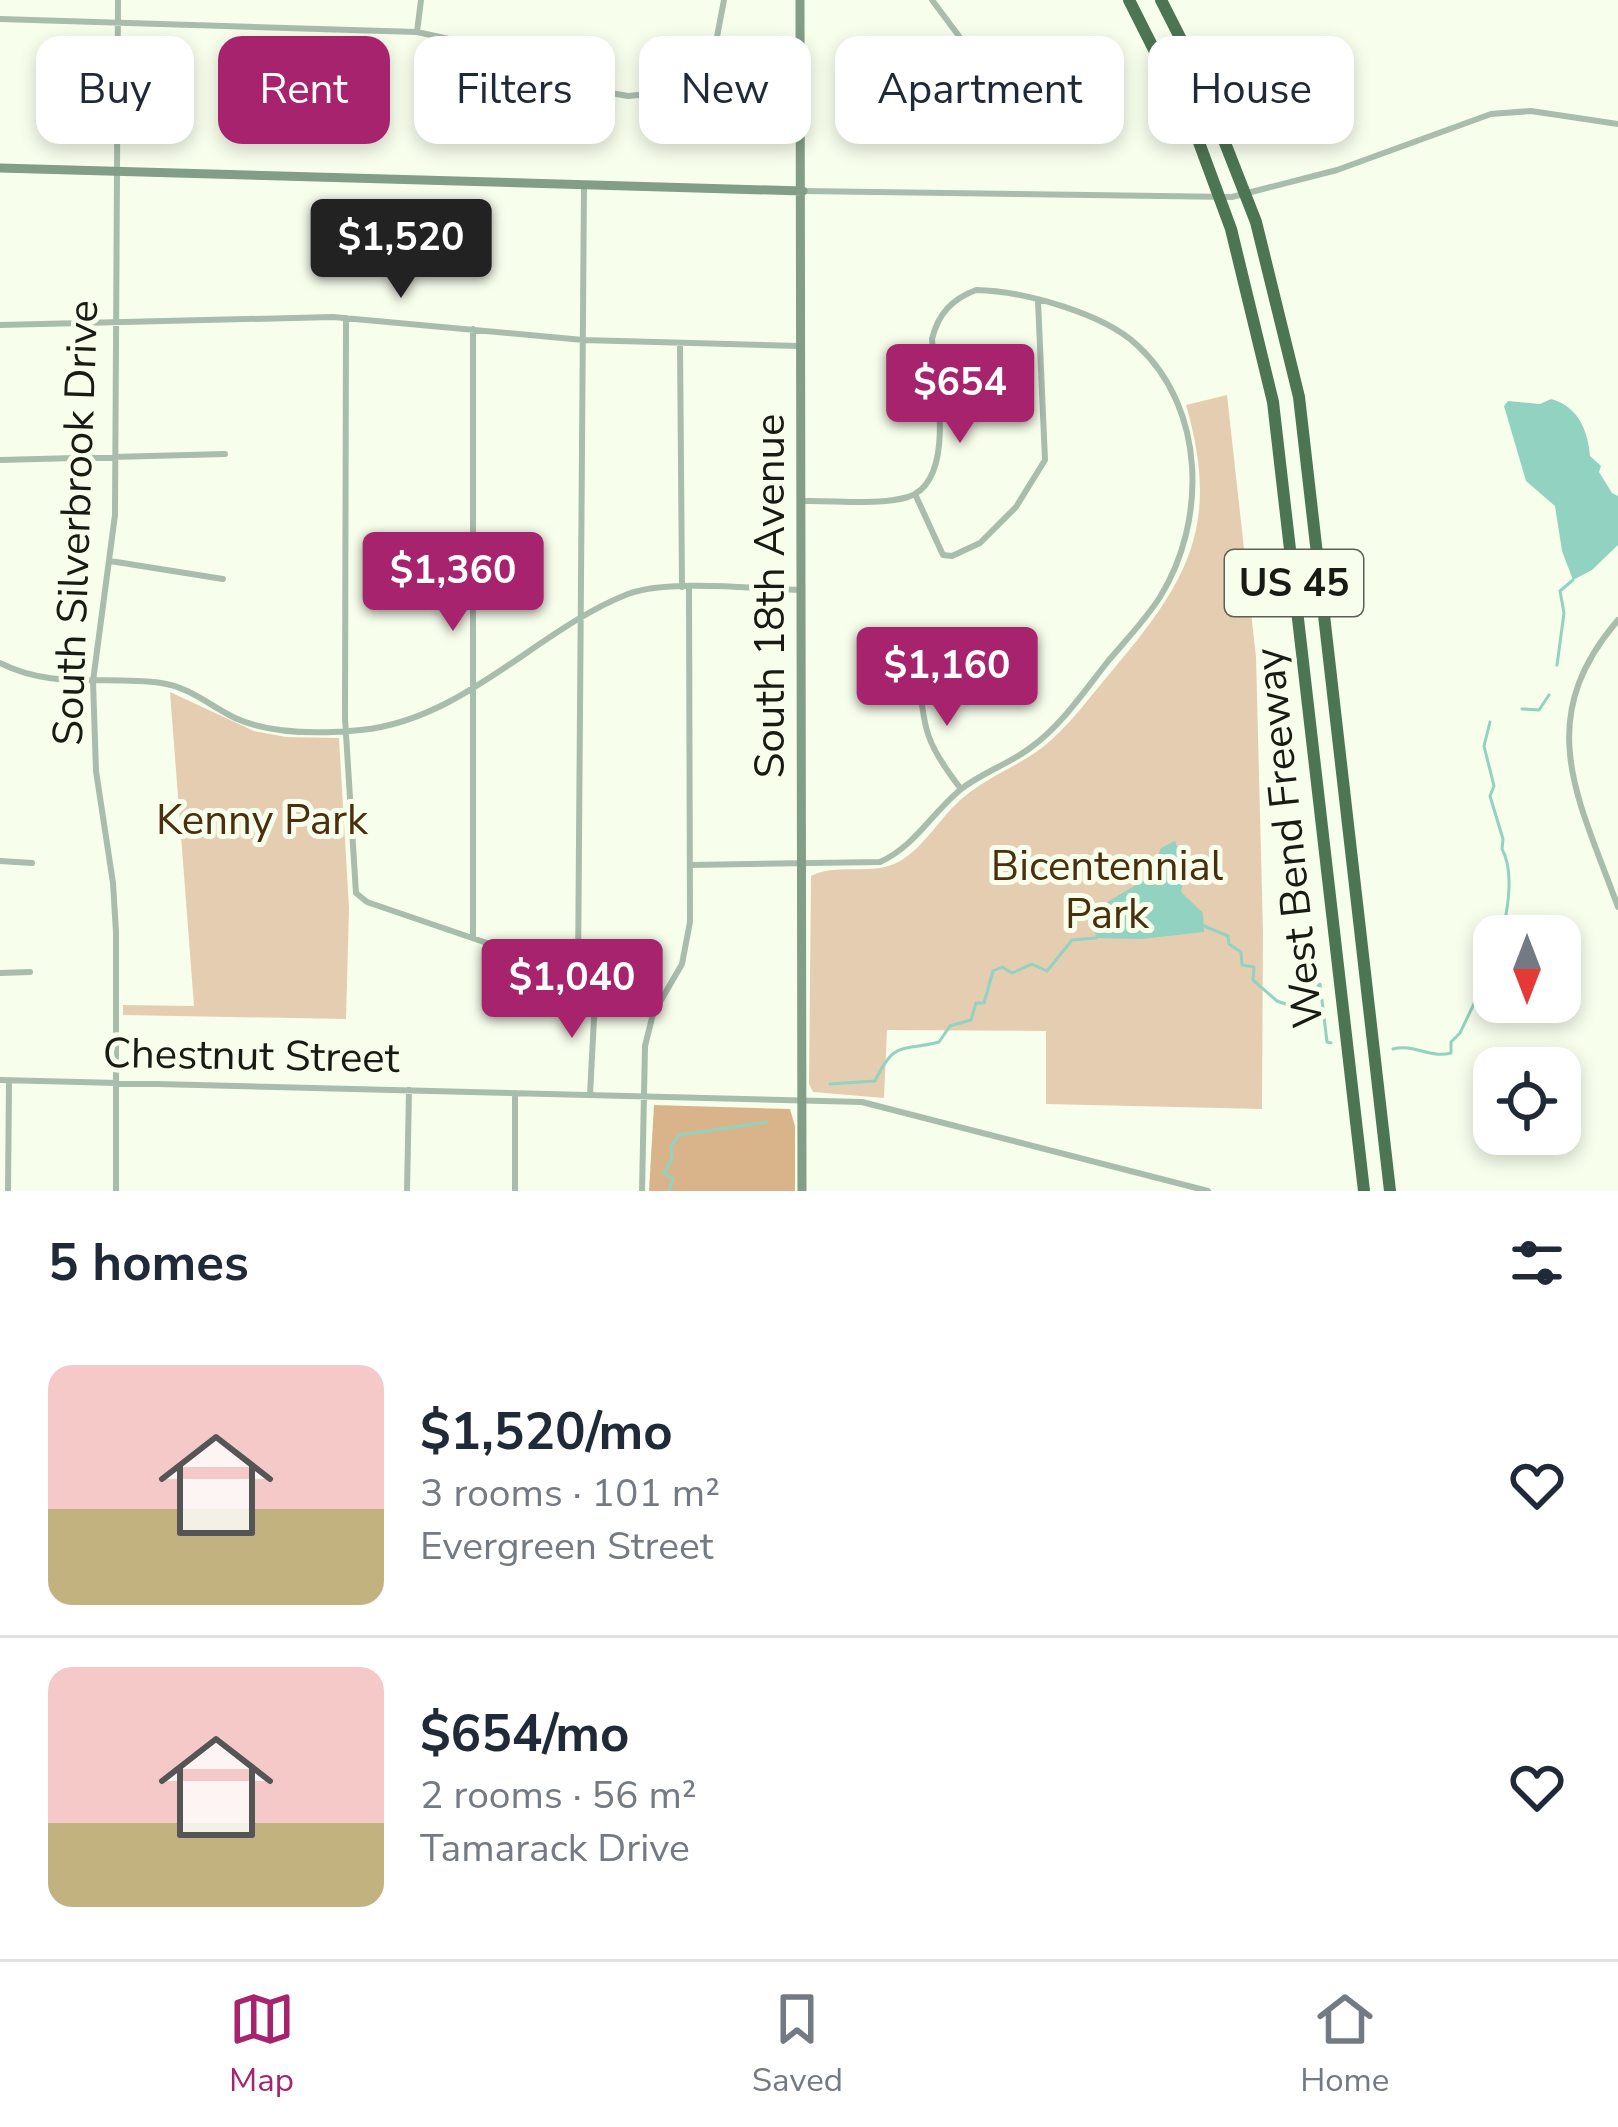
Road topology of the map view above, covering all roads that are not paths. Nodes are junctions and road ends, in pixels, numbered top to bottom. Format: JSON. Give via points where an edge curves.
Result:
{"nodes":[{"id":1,"x":118,"y":0,"type":"edge"},
{"id":2,"x":421,"y":0,"type":"edge"},
{"id":3,"x":724,"y":0,"type":"edge"},
{"id":4,"x":800,"y":0,"type":"edge"},
{"id":5,"x":932,"y":0,"type":"edge"},
{"id":6,"x":1129,"y":0,"type":"edge"},
{"id":7,"x":1161,"y":0,"type":"edge"},
{"id":8,"x":0,"y":19,"type":"edge"},
{"id":9,"x":117,"y":23,"type":"junction"},
{"id":10,"x":417,"y":32,"type":"junction"},
{"id":11,"x":960,"y":36,"type":"edge"},
{"id":12,"x":1618,"y":124,"type":"edge"},
{"id":13,"x":0,"y":168,"type":"edge"},
{"id":14,"x":117,"y":172,"type":"junction"},
{"id":15,"x":584,"y":184,"type":"junction"},
{"id":16,"x":803,"y":191,"type":"junction"},
{"id":17,"x":1038,"y":302,"type":"junction"},
{"id":18,"x":346,"y":317,"type":"junction"},
{"id":19,"x":116,"y":323,"type":"junction"},
{"id":20,"x":0,"y":325,"type":"edge"},
{"id":21,"x":473,"y":329,"type":"junction"},
{"id":22,"x":583,"y":340,"type":"junction"},
{"id":23,"x":680,"y":343,"type":"junction"},
{"id":24,"x":802,"y":346,"type":"junction"},
{"id":25,"x":225,"y":454,"type":"dead end"},
{"id":26,"x":117,"y":456,"type":"junction"},
{"id":27,"x":0,"y":460,"type":"edge"},
{"id":28,"x":914,"y":494,"type":"junction"},
{"id":29,"x":803,"y":501,"type":"junction"},
{"id":30,"x":110,"y":561,"type":"junction"},
{"id":31,"x":223,"y":579,"type":"dead end"},
{"id":32,"x":686,"y":588,"type":"junction"},
{"id":33,"x":802,"y":590,"type":"junction"},
{"id":34,"x":1618,"y":620,"type":"edge"},
{"id":35,"x":581,"y":621,"type":"junction"},
{"id":36,"x":0,"y":663,"type":"edge"},
{"id":37,"x":919,"y":675,"type":"dead end"},
{"id":38,"x":92,"y":681,"type":"junction"},
{"id":39,"x":474,"y":689,"type":"junction"},
{"id":40,"x":346,"y":731,"type":"junction"},
{"id":41,"x":961,"y":789,"type":"junction"},
{"id":42,"x":0,"y":861,"type":"edge"},
{"id":43,"x":32,"y":863,"type":"dead end"},
{"id":44,"x":690,"y":865,"type":"junction"},
{"id":45,"x":804,"y":866,"type":"junction"},
{"id":46,"x":1618,"y":907,"type":"edge"},
{"id":47,"x":472,"y":939,"type":"junction"},
{"id":48,"x":30,"y":972,"type":"dead end"},
{"id":49,"x":0,"y":973,"type":"edge"},
{"id":50,"x":578,"y":974,"type":"junction"},
{"id":51,"x":5,"y":1081,"type":"edge"},
{"id":52,"x":115,"y":1083,"type":"junction"},
{"id":53,"x":409,"y":1090,"type":"junction"},
{"id":54,"x":515,"y":1093,"type":"junction"},
{"id":55,"x":590,"y":1095,"type":"junction"},
{"id":56,"x":644,"y":1098,"type":"junction"},
{"id":57,"x":800,"y":1101,"type":"junction"},
{"id":58,"x":8,"y":1191,"type":"edge"},
{"id":59,"x":116,"y":1191,"type":"edge"},
{"id":60,"x":407,"y":1191,"type":"edge"},
{"id":61,"x":515,"y":1191,"type":"edge"},
{"id":62,"x":642,"y":1191,"type":"edge"},
{"id":63,"x":802,"y":1191,"type":"edge"},
{"id":64,"x":1208,"y":1191,"type":"edge"},
{"id":65,"x":1364,"y":1191,"type":"edge"},
{"id":66,"x":1390,"y":1191,"type":"edge"}],
"edges":[{"from":1,"to":9,"type":"street","name":"South Silverbrook Drive"},
{"from":2,"to":10,"type":"street"},
{"from":3,"to":10,"type":"street","via":[[706,56],[657,93],[605,92],[508,52]]},
{"from":4,"to":16,"type":"street","name":"South 18th Avenue"},
{"from":5,"to":11,"type":"street"},
{"from":6,"to":65,"type":"highway","name":"West Bend Freeway","number":"US 45","via":[[1195,129],[1231,229],[1273,402]]},
{"from":7,"to":66,"type":"highway","name":"West Bend Freeway","number":"US 45","via":[[1256,222],[1299,397]]},
{"from":8,"to":9,"type":"street"},
{"from":9,"to":10,"type":"street"},
{"from":9,"to":14,"type":"street","name":"South Silverbrook Drive"},
{"from":12,"to":16,"type":"street","via":[[1531,111],[1491,114],[1269,190],[1190,199]]},
{"from":13,"to":14,"type":"street"},
{"from":14,"to":15,"type":"street"},
{"from":14,"to":19,"type":"street","name":"South Silverbrook Drive"},
{"from":15,"to":16,"type":"street"},
{"from":15,"to":22,"type":"street"},
{"from":16,"to":24,"type":"street","name":"South 18th Avenue"},
{"from":17,"to":28,"type":"street","via":[[976,290],[936,324],[940,457],[930,483]]},
{"from":17,"to":28,"type":"street","via":[[1047,453],[1016,507],[980,543],[943,555]]},
{"from":17,"to":41,"type":"street","via":[[1111,326],[1156,365],[1178,405],[1193,461],[1193,504],[1177,567],[1158,600],[1053,729]]},
{"from":18,"to":19,"type":"street"},
{"from":18,"to":21,"type":"street"},
{"from":18,"to":40,"type":"street"},
{"from":19,"to":20,"type":"street"},
{"from":19,"to":26,"type":"street","name":"South Silverbrook Drive"},
{"from":21,"to":22,"type":"street"},
{"from":21,"to":39,"type":"street"},
{"from":22,"to":23,"type":"street"},
{"from":22,"to":35,"type":"street"},
{"from":23,"to":24,"type":"street"},
{"from":23,"to":32,"type":"street"},
{"from":24,"to":29,"type":"street","name":"South 18th Avenue"},
{"from":25,"to":26,"type":"street"},
{"from":26,"to":27,"type":"street"},
{"from":26,"to":30,"type":"street","name":"South Silverbrook Drive"},
{"from":28,"to":29,"type":"street"},
{"from":29,"to":33,"type":"street","name":"South 18th Avenue"},
{"from":30,"to":31,"type":"street"},
{"from":30,"to":38,"type":"street","name":"South Silverbrook Drive"},
{"from":32,"to":33,"type":"street"},
{"from":32,"to":35,"type":"street","via":[[630,593]]},
{"from":32,"to":44,"type":"street"},
{"from":33,"to":45,"type":"street","name":"South 18th Avenue"},
{"from":34,"to":46,"type":"street","via":[[1580,680],[1568,743],[1572,781]]},
{"from":35,"to":39,"type":"street"},
{"from":35,"to":50,"type":"street"},
{"from":36,"to":38,"type":"street","via":[[38,680]]},
{"from":37,"to":41,"type":"street","via":[[923,728]]},
{"from":38,"to":40,"type":"street","via":[[179,687],[259,726]]},
{"from":38,"to":52,"type":"street","name":"South Silverbrook Drive","via":[[113,883]]},
{"from":39,"to":40,"type":"street","via":[[409,719]]},
{"from":39,"to":47,"type":"street"},
{"from":40,"to":47,"type":"street","via":[[356,893]]},
{"from":41,"to":45,"type":"street","via":[[917,838],[880,862]]},
{"from":42,"to":43,"type":"street"},
{"from":44,"to":45,"type":"street"},
{"from":44,"to":56,"type":"street","via":[[687,948],[653,1014]]},
{"from":45,"to":57,"type":"street","name":"South 18th Avenue"},
{"from":47,"to":50,"type":"street"},
{"from":48,"to":49,"type":"street"},
{"from":50,"to":55,"type":"street","via":[[592,983],[595,998]]},
{"from":51,"to":52,"type":"street","name":"Chestnut Street"},
{"from":51,"to":58,"type":"street"},
{"from":52,"to":53,"type":"street","name":"Chestnut Street"},
{"from":52,"to":59,"type":"street","name":"South Silverbrook Drive"},
{"from":53,"to":54,"type":"street","name":"Chestnut Street"},
{"from":53,"to":60,"type":"street"},
{"from":54,"to":55,"type":"street","name":"Chestnut Street"},
{"from":54,"to":61,"type":"street"},
{"from":55,"to":56,"type":"street","name":"Chestnut Street"},
{"from":56,"to":57,"type":"street","name":"Chestnut Street"},
{"from":56,"to":62,"type":"street"},
{"from":57,"to":63,"type":"street","name":"South 18th Avenue"},
{"from":57,"to":64,"type":"street","name":"Chestnut Street","via":[[887,1106]]}]}
